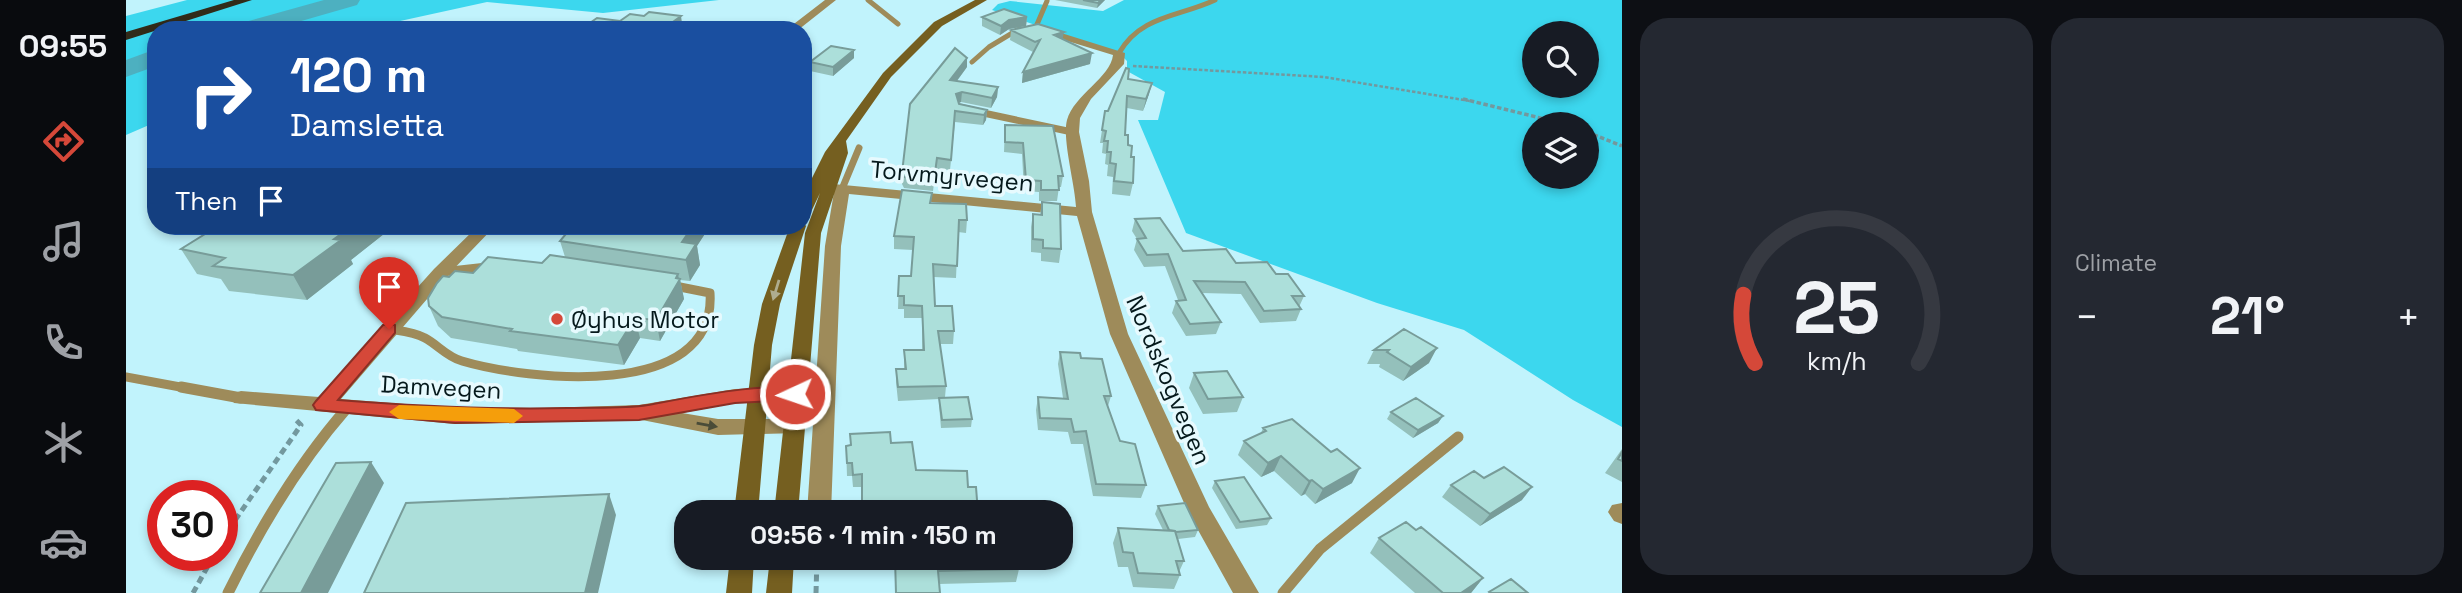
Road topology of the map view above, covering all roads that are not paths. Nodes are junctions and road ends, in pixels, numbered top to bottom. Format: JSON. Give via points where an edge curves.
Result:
{"nodes":[{"id":1,"x":232,"y":0,"type":"edge"},
{"id":2,"x":246,"y":0,"type":"edge"},
{"id":3,"x":831,"y":0,"type":"edge"},
{"id":4,"x":868,"y":0,"type":"edge"},
{"id":5,"x":982,"y":0,"type":"edge"},
{"id":6,"x":1215,"y":0,"type":"edge"},
{"id":7,"x":1047,"y":1,"type":"edge"},
{"id":8,"x":167,"y":21,"type":"edge"},
{"id":9,"x":172,"y":21,"type":"edge"},
{"id":10,"x":803,"y":21,"type":"edge"},
{"id":11,"x":898,"y":24,"type":"dead end"},
{"id":12,"x":147,"y":27,"type":"edge"},
{"id":13,"x":147,"y":28,"type":"edge"},
{"id":14,"x":1036,"y":29,"type":"junction"},
{"id":15,"x":126,"y":34,"type":"edge"},
{"id":16,"x":1119,"y":59,"type":"junction"},
{"id":17,"x":972,"y":62,"type":"dead end"},
{"id":18,"x":960,"y":108,"type":"edge"},
{"id":19,"x":1072,"y":132,"type":"junction"},
{"id":20,"x":859,"y":148,"type":"dead end"},
{"id":21,"x":828,"y":187,"type":"junction"},
{"id":22,"x":812,"y":203,"type":"edge"},
{"id":23,"x":1084,"y":212,"type":"junction"},
{"id":24,"x":478,"y":235,"type":"edge"},
{"id":25,"x":795,"y":235,"type":"edge"},
{"id":26,"x":499,"y":264,"type":"edge"},
{"id":27,"x":440,"y":272,"type":"junction"},
{"id":28,"x":665,"y":284,"type":"edge"},
{"id":29,"x":389,"y":329,"type":"junction"},
{"id":30,"x":126,"y":377,"type":"edge"},
{"id":31,"x":795,"y":394,"type":"junction"},
{"id":32,"x":756,"y":396,"type":"junction"},
{"id":33,"x":241,"y":398,"type":"joint"},
{"id":34,"x":323,"y":405,"type":"junction"},
{"id":35,"x":347,"y":408,"type":"junction"},
{"id":36,"x":639,"y":413,"type":"junction"},
{"id":37,"x":754,"y":427,"type":"junction"},
{"id":38,"x":792,"y":427,"type":"junction"},
{"id":39,"x":1458,"y":437,"type":"dead end"},
{"id":40,"x":747,"y":500,"type":"edge"},
{"id":41,"x":787,"y":500,"type":"edge"},
{"id":42,"x":820,"y":500,"type":"edge"},
{"id":43,"x":741,"y":570,"type":"edge"},
{"id":44,"x":781,"y":570,"type":"edge"},
{"id":45,"x":228,"y":593,"type":"edge"},
{"id":46,"x":739,"y":593,"type":"edge"},
{"id":47,"x":779,"y":593,"type":"edge"},
{"id":48,"x":1246,"y":593,"type":"edge"},
{"id":49,"x":1283,"y":593,"type":"edge"}],
"edges":[{"from":1,"to":8,"type":"highway"},
{"from":2,"to":9,"type":"highway"},
{"from":3,"to":10,"type":"street"},
{"from":4,"to":11,"type":"lane"},
{"from":5,"to":21,"type":"main road","via":[[938,24],[870,96],[841,143]]},
{"from":6,"to":16,"type":"lane","via":[[1145,22],[1135,30]]},
{"from":7,"to":14,"type":"lane"},
{"from":12,"to":15,"type":"highway"},
{"from":13,"to":15,"type":"highway"},
{"from":14,"to":16,"type":"street"},
{"from":14,"to":17,"type":"lane","via":[[1011,33]]},
{"from":16,"to":19,"type":"street","via":[[1079,106]]},
{"from":18,"to":19,"type":"lane"},
{"from":19,"to":23,"type":"street","name":"Nordskogvegen"},
{"from":20,"to":21,"type":"lane"},
{"from":21,"to":22,"type":"main road"},
{"from":21,"to":23,"type":"street","name":"Torvmyrvegen"},
{"from":21,"to":31,"type":"main road","via":[[813,233]]},
{"from":21,"to":42,"type":"street","via":[[832,260]]},
{"from":23,"to":48,"type":"street","name":"Nordskogvegen","via":[[1119,334],[1200,512]]},
{"from":24,"to":27,"type":"street"},
{"from":25,"to":32,"type":"main road","one_way":true,"via":[[771,304]]},
{"from":26,"to":27,"type":"lane"},
{"from":27,"to":29,"type":"street"},
{"from":28,"to":29,"type":"lane","via":[[710,293],[696,341],[668,364],[619,374],[570,375],[465,362],[444,354],[425,338]]},
{"from":29,"to":34,"type":"street"},
{"from":30,"to":33,"type":"lane"},
{"from":31,"to":32,"type":"street","name":"Damvegen"},
{"from":31,"to":38,"type":"main road"},
{"from":32,"to":36,"type":"street","name":"Damvegen"},
{"from":32,"to":37,"type":"main road"},
{"from":33,"to":34,"type":"street","name":"Damvegen"},
{"from":34,"to":35,"type":"street","name":"Damvegen"},
{"from":35,"to":36,"type":"street","name":"Damvegen","via":[[455,416]]},
{"from":35,"to":45,"type":"lane","via":[[296,472]]},
{"from":36,"to":37,"type":"street","name":"Damvegen","one_way":true,"via":[[718,427]]},
{"from":37,"to":38,"type":"street","name":"Damvegen"},
{"from":37,"to":40,"type":"main road"},
{"from":38,"to":41,"type":"main road"},
{"from":39,"to":49,"type":"lane","via":[[1321,550]]},
{"from":43,"to":46,"type":"main road"},
{"from":44,"to":47,"type":"main road"}]}
